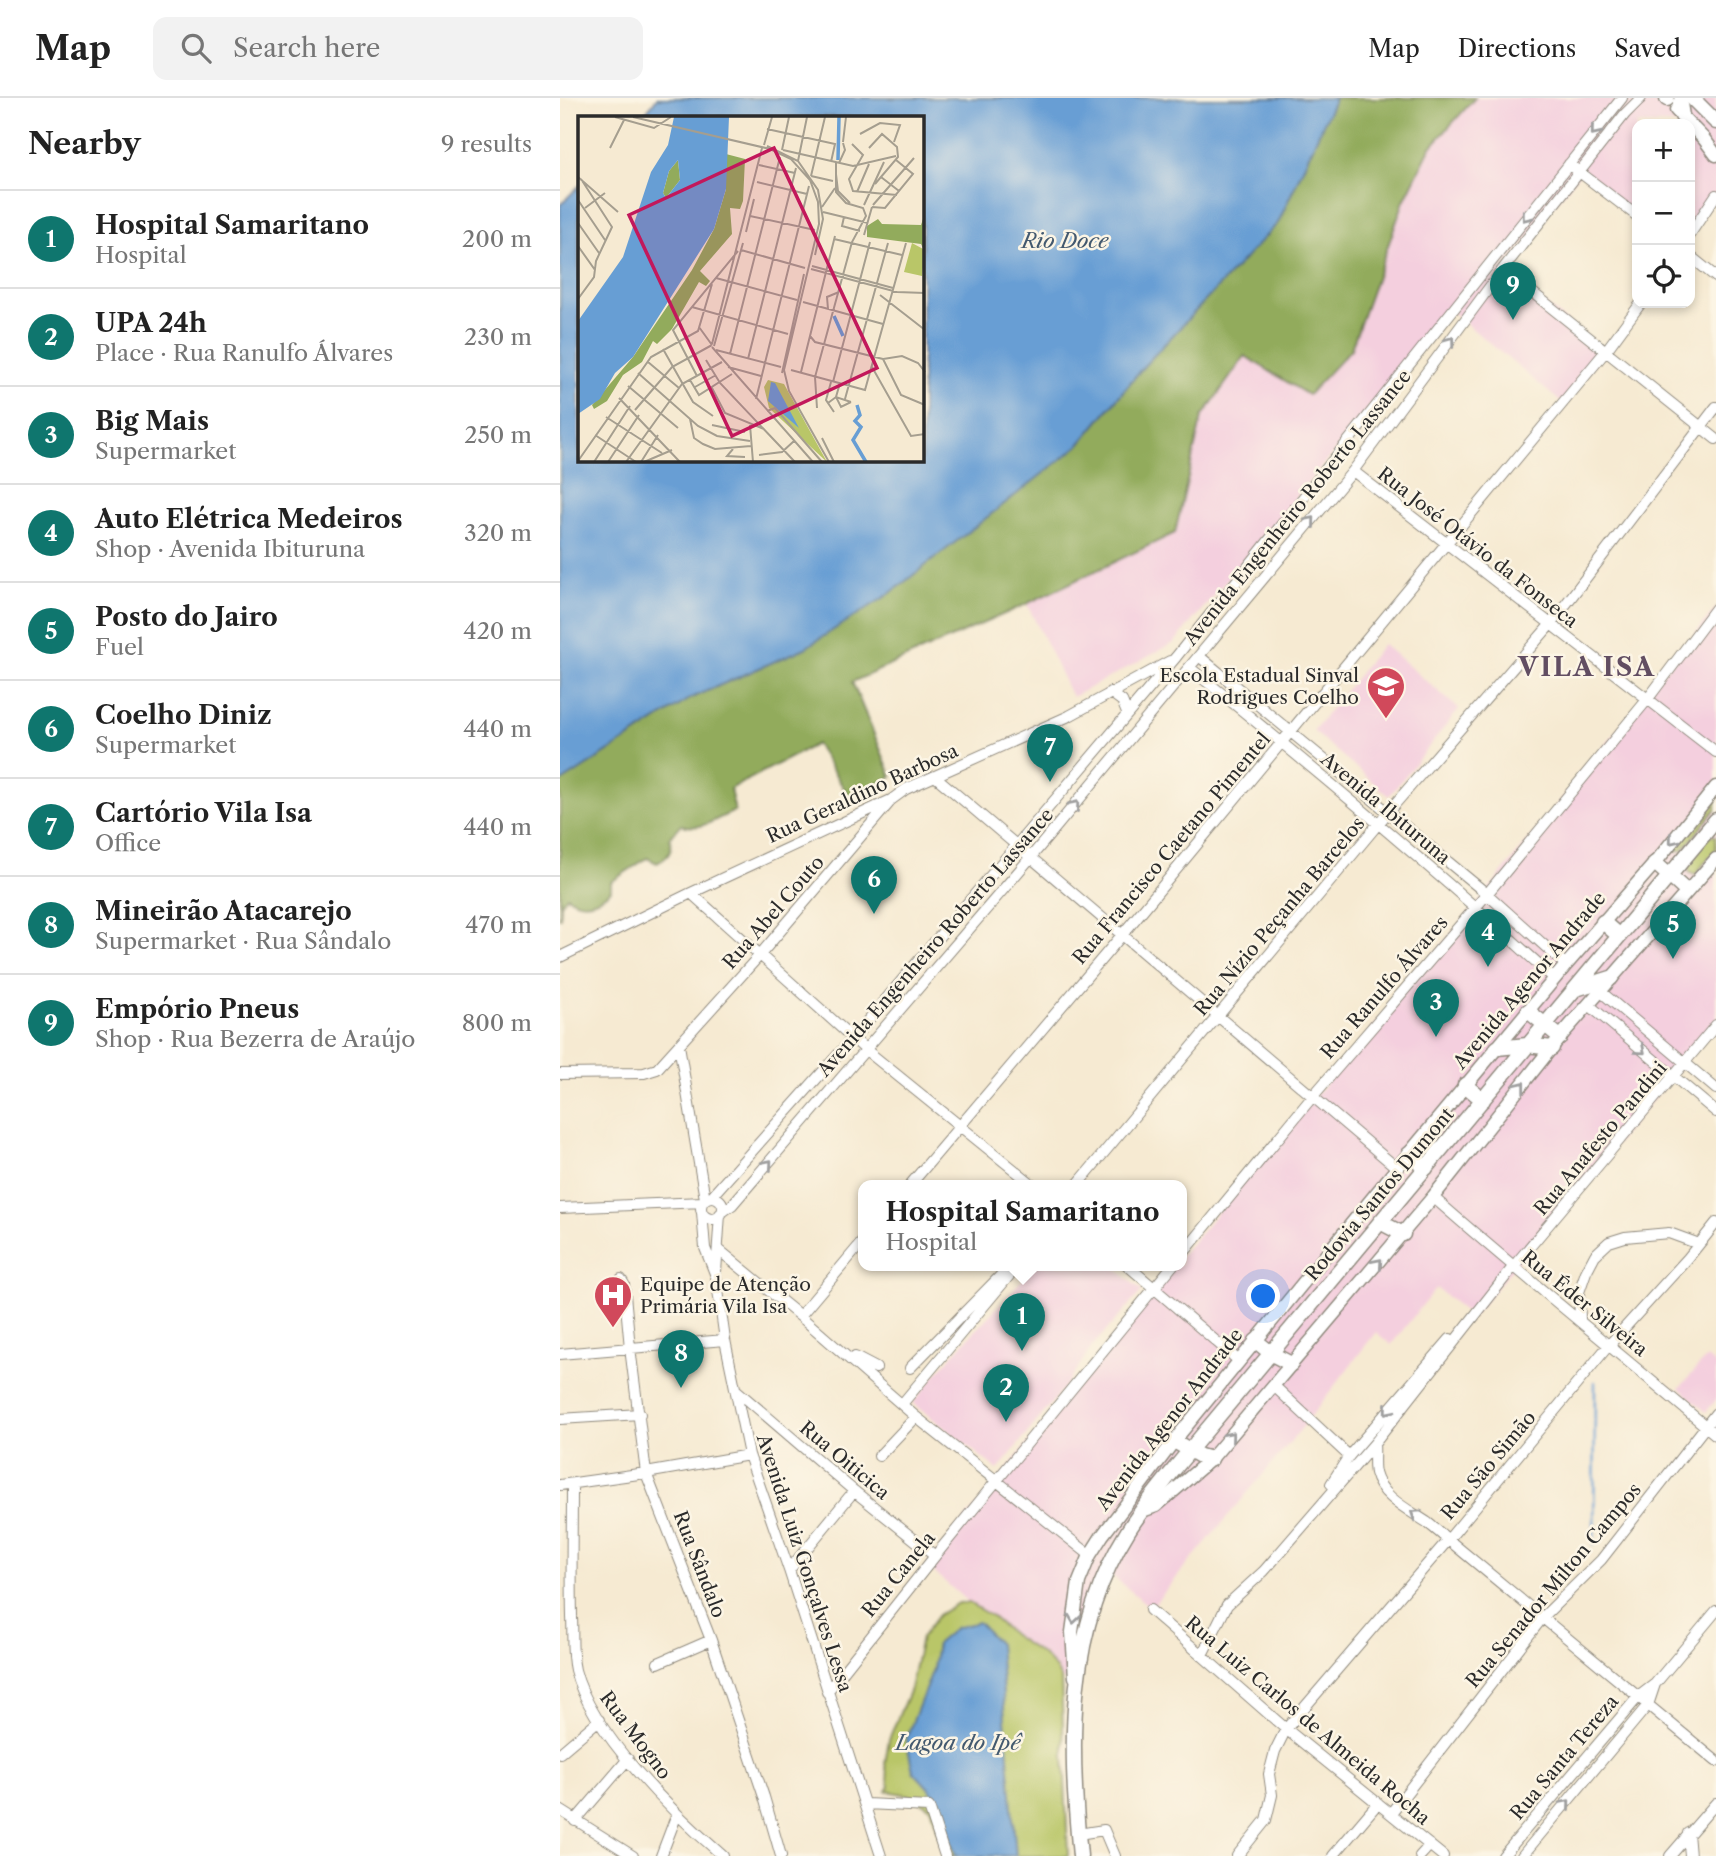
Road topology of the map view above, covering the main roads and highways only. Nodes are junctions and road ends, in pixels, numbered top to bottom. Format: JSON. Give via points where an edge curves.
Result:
{"nodes":[{"id":1,"x":1666,"y":98,"type":"edge"},
{"id":2,"x":1682,"y":98,"type":"edge"},
{"id":3,"x":1692,"y":98,"type":"edge"},
{"id":4,"x":1682,"y":116,"type":"junction"},
{"id":5,"x":1716,"y":122,"type":"edge"},
{"id":6,"x":1716,"y":155,"type":"edge"},
{"id":7,"x":1716,"y":787,"type":"edge"},
{"id":8,"x":1715,"y":825,"type":"edge"},
{"id":9,"x":1716,"y":859,"type":"edge"},
{"id":10,"x":1655,"y":863,"type":"junction"},
{"id":11,"x":1668,"y":876,"type":"junction"},
{"id":12,"x":1686,"y":891,"type":"junction"},
{"id":13,"x":1602,"y":922,"type":"junction"},
{"id":14,"x":1619,"y":936,"type":"junction"},
{"id":15,"x":1611,"y":978,"type":"junction"},
{"id":16,"x":1575,"y":990,"type":"junction"},
{"id":17,"x":1528,"y":1011,"type":"junction"},
{"id":18,"x":1544,"y":1025,"type":"junction"},
{"id":19,"x":1556,"y":1042,"type":"junction"},
{"id":20,"x":1527,"y":1045,"type":"junction"},
{"id":21,"x":1497,"y":1048,"type":"junction"},
{"id":22,"x":1465,"y":1085,"type":"junction"},
{"id":23,"x":1483,"y":1100,"type":"junction"},
{"id":24,"x":1409,"y":1154,"type":"junction"},
{"id":25,"x":1426,"y":1168,"type":"junction"},
{"id":26,"x":1380,"y":1222,"type":"junction"},
{"id":27,"x":1403,"y":1234,"type":"junction"},
{"id":28,"x":1256,"y":1341,"type":"junction"},
{"id":29,"x":1272,"y":1354,"type":"junction"},
{"id":30,"x":1291,"y":1364,"type":"junction"},
{"id":31,"x":1174,"y":1441,"type":"junction"},
{"id":32,"x":1189,"y":1450,"type":"junction"},
{"id":33,"x":1211,"y":1459,"type":"junction"},
{"id":34,"x":1142,"y":1511,"type":"junction"},
{"id":35,"x":1075,"y":1685,"type":"junction"},
{"id":36,"x":1080,"y":1856,"type":"edge"}],
"edges":[{"from":1,"to":4,"type":"main road"},
{"from":2,"to":4,"type":"highway"},
{"from":3,"to":5,"type":"highway"},
{"from":4,"to":6,"type":"main road"},
{"from":7,"to":10,"type":"main road","name":"Avenida Agenor Andrade","one_way":true},
{"from":8,"to":11,"type":"highway","name":"Rodovia Santos Dumont"},
{"from":9,"to":12,"type":"main road","name":"Avenida Agenor Andrade"},
{"from":10,"to":11,"type":"highway"},
{"from":10,"to":13,"type":"main road","name":"Avenida Agenor Andrade"},
{"from":11,"to":12,"type":"highway"},
{"from":11,"to":14,"type":"highway","name":"Rodovia Santos Dumont"},
{"from":12,"to":15,"type":"main road","name":"Avenida Agenor Andrade"},
{"from":13,"to":14,"type":"highway"},
{"from":13,"to":17,"type":"main road","name":"Avenida Agenor Andrade"},
{"from":14,"to":16,"type":"highway","name":"Rodovia Santos Dumont"},
{"from":15,"to":16,"type":"highway"},
{"from":15,"to":19,"type":"main road","name":"Avenida Agenor Andrade"},
{"from":16,"to":18,"type":"highway","name":"Rodovia Santos Dumont"},
{"from":17,"to":18,"type":"highway"},
{"from":17,"to":21,"type":"main road","name":"Avenida Agenor Andrade"},
{"from":18,"to":19,"type":"highway"},
{"from":18,"to":20,"type":"highway","name":"Rodovia Santos Dumont"},
{"from":19,"to":20,"type":"highway"},
{"from":27,"to":19,"type":"main road","name":"Avenida Agenor Andrade","one_way":true},
{"from":20,"to":21,"type":"highway"},
{"from":20,"to":23,"type":"highway","name":"Rodovia Santos Dumont"},
{"from":21,"to":22,"type":"main road","name":"Avenida Agenor Andrade"},
{"from":22,"to":23,"type":"highway"},
{"from":22,"to":24,"type":"main road","name":"Avenida Agenor Andrade"},
{"from":23,"to":25,"type":"highway","name":"Rodovia Santos Dumont"},
{"from":24,"to":25,"type":"highway"},
{"from":24,"to":28,"type":"main road","name":"Avenida Agenor Andrade"},
{"from":25,"to":26,"type":"highway","name":"Rodovia Santos Dumont"},
{"from":26,"to":27,"type":"highway"},
{"from":26,"to":29,"type":"highway","name":"Rodovia Santos Dumont"},
{"from":30,"to":27,"type":"main road","name":"Avenida Agenor Andrade","one_way":true},
{"from":28,"to":29,"type":"highway"},
{"from":28,"to":31,"type":"main road","name":"Avenida Agenor Andrade"},
{"from":29,"to":30,"type":"highway"},
{"from":29,"to":32,"type":"highway","name":"Rodovia Santos Dumont"},
{"from":33,"to":30,"type":"main road","name":"Avenida Agenor Andrade","one_way":true},
{"from":31,"to":32,"type":"highway"},
{"from":31,"to":35,"type":"main road","name":"Avenida Agenor Andrade","one_way":true,"via":[[1123,1506],[1090,1555],[1079,1581],[1072,1632]]},
{"from":32,"to":33,"type":"highway"},
{"from":32,"to":34,"type":"highway","name":"Rodovia Santos Dumont"},
{"from":33,"to":34,"type":"main road","name":"Avenida Agenor Andrade","via":[[1156,1506]]},
{"from":34,"to":35,"type":"highway","name":"Rodovia Santos Dumont","via":[[1118,1549],[1093,1604]]},
{"from":35,"to":36,"type":"highway","name":"Rodovia Santos Dumont","via":[[1073,1742]]}]}
